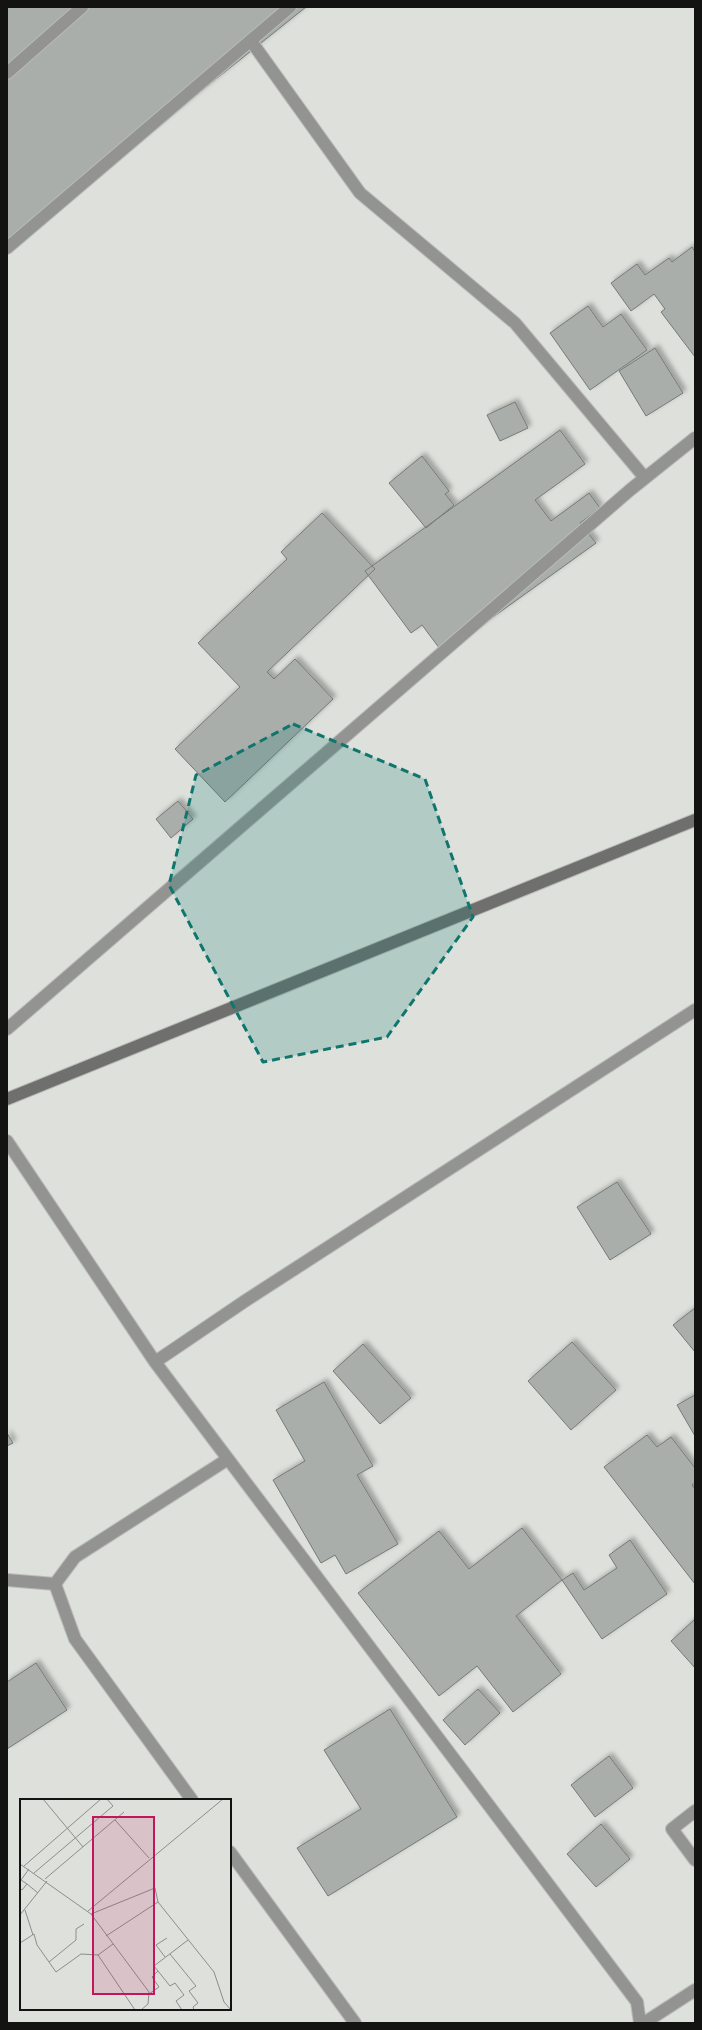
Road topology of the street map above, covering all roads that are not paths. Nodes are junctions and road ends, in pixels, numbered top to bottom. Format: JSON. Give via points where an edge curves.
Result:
{"nodes":[{"id":1,"x":82,"y":7,"type":"edge"},
{"id":2,"x":290,"y":7,"type":"edge"},
{"id":3,"x":251,"y":41,"type":"junction"},
{"id":4,"x":7,"y":73,"type":"edge"},
{"id":5,"x":7,"y":248,"type":"edge"},
{"id":6,"x":695,"y":438,"type":"edge"},
{"id":7,"x":645,"y":478,"type":"junction"},
{"id":8,"x":695,"y":820,"type":"edge"},
{"id":9,"x":695,"y":1010,"type":"edge"},
{"id":10,"x":7,"y":1029,"type":"edge"},
{"id":11,"x":7,"y":1099,"type":"edge"},
{"id":12,"x":7,"y":1141,"type":"edge"},
{"id":13,"x":155,"y":1362,"type":"junction"},
{"id":14,"x":228,"y":1459,"type":"junction"},
{"id":15,"x":7,"y":1580,"type":"edge"},
{"id":16,"x":55,"y":1584,"type":"junction"},
{"id":17,"x":191,"y":1799,"type":"edge"},
{"id":18,"x":695,"y":1811,"type":"edge"},
{"id":19,"x":231,"y":1853,"type":"edge"},
{"id":20,"x":695,"y":1860,"type":"edge"},
{"id":21,"x":695,"y":1990,"type":"edge"},
{"id":22,"x":355,"y":2023,"type":"edge"},
{"id":23,"x":640,"y":2023,"type":"edge"},
{"id":24,"x":644,"y":2023,"type":"edge"}],
"edges":[{"from":1,"to":4,"type":"street"},
{"from":2,"to":3,"type":"street"},
{"from":3,"to":5,"type":"street"},
{"from":3,"to":7,"type":"street","via":[[360,194],[515,323]]},
{"from":6,"to":7,"type":"street"},
{"from":7,"to":10,"type":"street"},
{"from":8,"to":11,"type":"street"},
{"from":9,"to":13,"type":"street"},
{"from":12,"to":13,"type":"street"},
{"from":13,"to":14,"type":"street"},
{"from":14,"to":16,"type":"street","via":[[75,1556]]},
{"from":14,"to":23,"type":"street","via":[[637,2002]]},
{"from":15,"to":16,"type":"street"},
{"from":16,"to":17,"type":"street","via":[[75,1639]]},
{"from":18,"to":20,"type":"street","via":[[672,1829]]},
{"from":19,"to":22,"type":"street"},
{"from":21,"to":24,"type":"street"}]}
